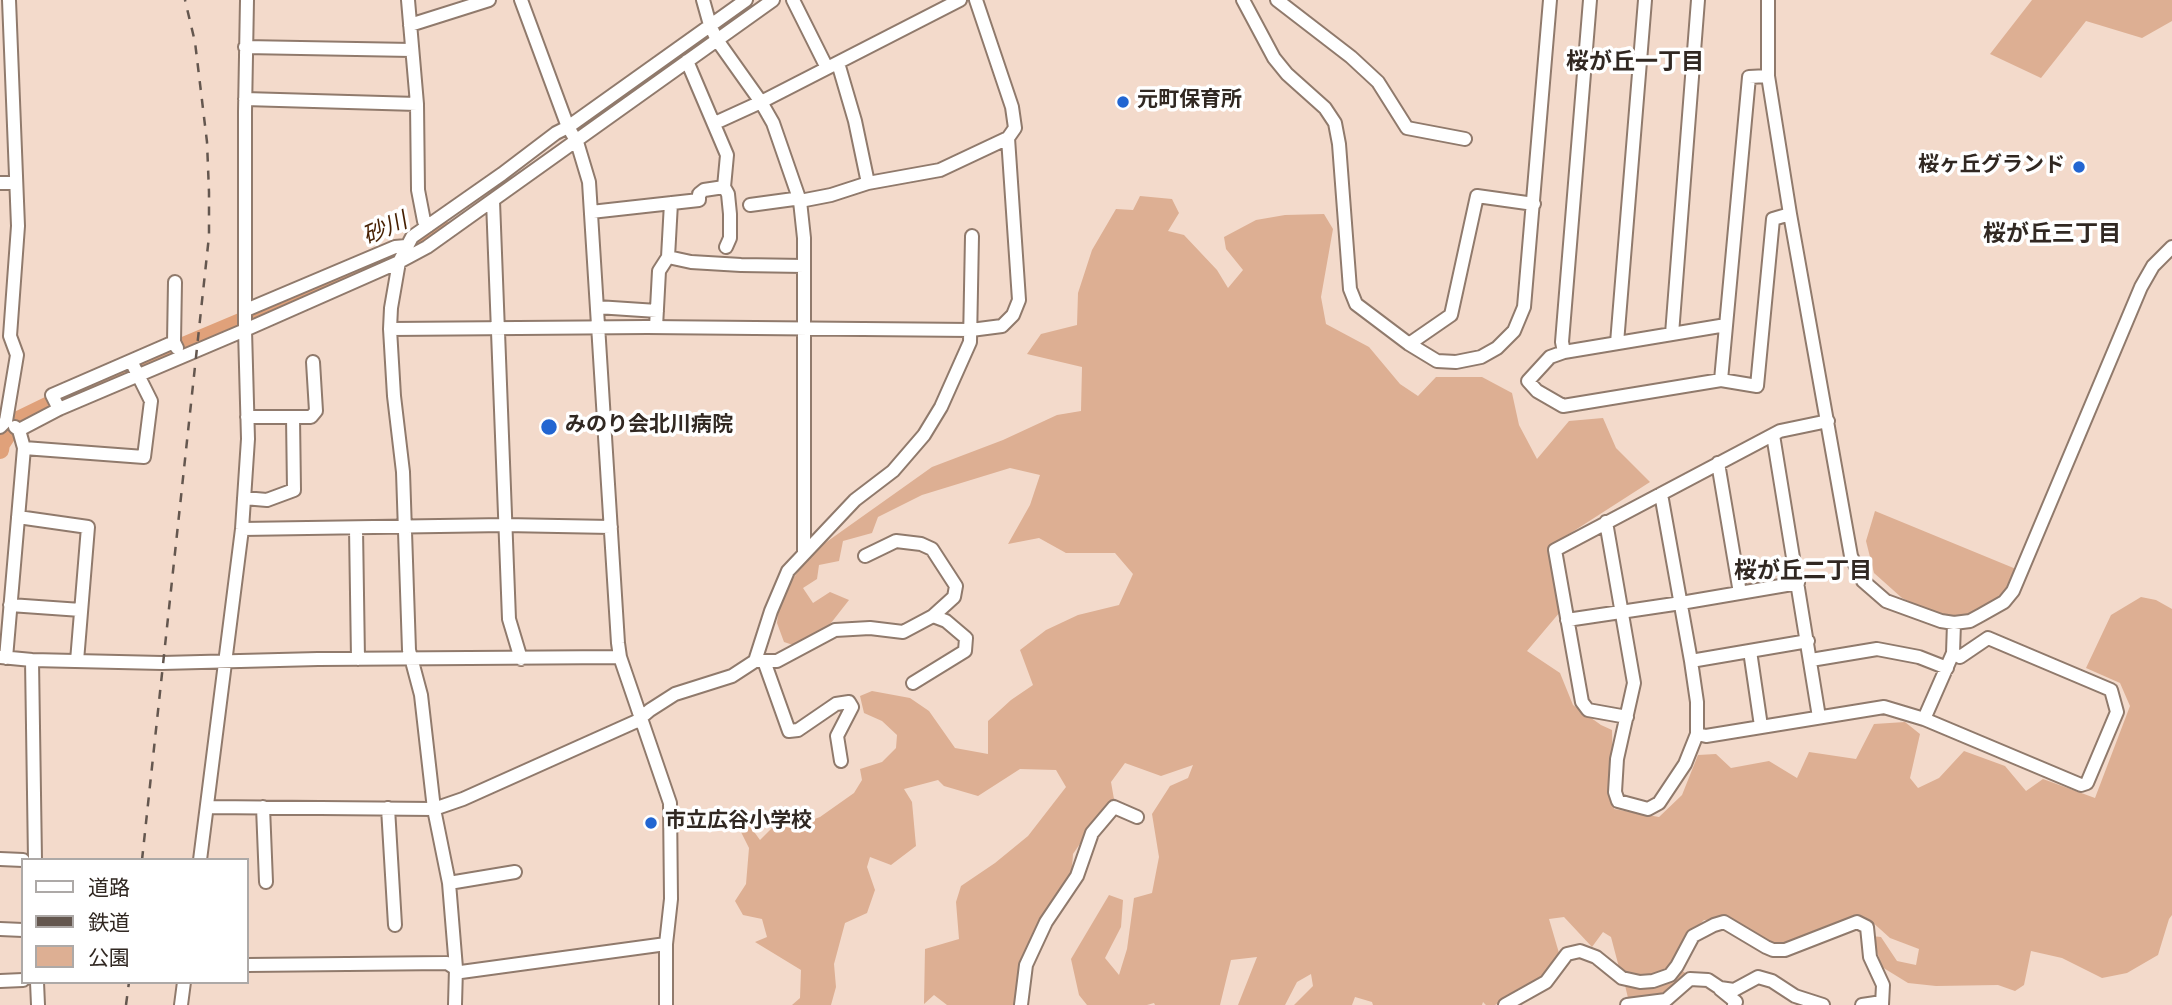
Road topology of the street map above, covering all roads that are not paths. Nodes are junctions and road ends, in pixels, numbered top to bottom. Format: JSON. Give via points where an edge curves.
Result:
{"nodes":[{"id":1,"x":9,"y":0,"type":"edge"},
{"id":2,"x":247,"y":0,"type":"edge"},
{"id":3,"x":408,"y":0,"type":"edge"},
{"id":4,"x":489,"y":0,"type":"edge"},
{"id":5,"x":521,"y":0,"type":"edge"},
{"id":6,"x":703,"y":0,"type":"edge"},
{"id":7,"x":746,"y":0,"type":"edge"},
{"id":8,"x":773,"y":0,"type":"edge"},
{"id":9,"x":793,"y":0,"type":"edge"},
{"id":10,"x":960,"y":0,"type":"edge"},
{"id":11,"x":976,"y":0,"type":"edge"},
{"id":12,"x":1243,"y":0,"type":"edge"},
{"id":13,"x":1277,"y":0,"type":"edge"},
{"id":14,"x":1550,"y":0,"type":"edge"},
{"id":15,"x":1590,"y":0,"type":"edge"},
{"id":16,"x":1644,"y":0,"type":"edge"},
{"id":17,"x":1698,"y":0,"type":"edge"},
{"id":18,"x":1768,"y":0,"type":"edge"},
{"id":19,"x":410,"y":25,"type":"junction"},
{"id":20,"x":710,"y":25,"type":"junction"},
{"id":21,"x":718,"y":40,"type":"junction"},
{"id":22,"x":245,"y":47,"type":"junction"},
{"id":23,"x":412,"y":50,"type":"junction"},
{"id":24,"x":687,"y":61,"type":"junction"},
{"id":25,"x":832,"y":65,"type":"junction"},
{"id":26,"x":1768,"y":76,"type":"junction"},
{"id":27,"x":245,"y":99,"type":"junction"},
{"id":28,"x":761,"y":102,"type":"junction"},
{"id":29,"x":417,"y":104,"type":"junction"},
{"id":30,"x":715,"y":123,"type":"junction"},
{"id":31,"x":568,"y":127,"type":"junction"},
{"id":32,"x":1008,"y":138,"type":"junction"},
{"id":33,"x":1465,"y":139,"type":"dead end"},
{"id":34,"x":577,"y":142,"type":"junction"},
{"id":35,"x":0,"y":183,"type":"edge"},
{"id":36,"x":16,"y":183,"type":"junction"},
{"id":37,"x":868,"y":183,"type":"junction"},
{"id":38,"x":724,"y":187,"type":"junction"},
{"id":39,"x":493,"y":201,"type":"junction"},
{"id":40,"x":800,"y":201,"type":"junction"},
{"id":41,"x":671,"y":203,"type":"junction"},
{"id":42,"x":1534,"y":204,"type":"junction"},
{"id":43,"x":750,"y":205,"type":"dead end"},
{"id":44,"x":591,"y":212,"type":"junction"},
{"id":45,"x":1790,"y":214,"type":"junction"},
{"id":46,"x":428,"y":226,"type":"junction"},
{"id":47,"x":972,"y":236,"type":"dead end"},
{"id":48,"x":406,"y":246,"type":"junction"},
{"id":49,"x":726,"y":247,"type":"dead end"},
{"id":50,"x":2172,"y":247,"type":"edge"},
{"id":51,"x":667,"y":257,"type":"junction"},
{"id":52,"x":399,"y":262,"type":"junction"},
{"id":53,"x":804,"y":266,"type":"junction"},
{"id":54,"x":175,"y":282,"type":"dead end"},
{"id":55,"x":597,"y":307,"type":"junction"},
{"id":56,"x":246,"y":310,"type":"junction"},
{"id":57,"x":657,"y":312,"type":"junction"},
{"id":58,"x":1726,"y":325,"type":"junction"},
{"id":59,"x":656,"y":327,"type":"junction"},
{"id":60,"x":498,"y":328,"type":"junction"},
{"id":61,"x":598,"y":328,"type":"junction"},
{"id":62,"x":390,"y":329,"type":"junction"},
{"id":63,"x":803,"y":329,"type":"junction"},
{"id":64,"x":245,"y":330,"type":"junction"},
{"id":65,"x":971,"y":330,"type":"junction"},
{"id":66,"x":1672,"y":334,"type":"junction"},
{"id":67,"x":174,"y":342,"type":"junction"},
{"id":68,"x":1617,"y":343,"type":"junction"},
{"id":69,"x":1409,"y":344,"type":"junction"},
{"id":70,"x":7,"y":346,"type":"edge"},
{"id":71,"x":1564,"y":352,"type":"junction"},
{"id":72,"x":182,"y":358,"type":"junction"},
{"id":73,"x":131,"y":361,"type":"junction"},
{"id":74,"x":313,"y":362,"type":"dead end"},
{"id":75,"x":140,"y":376,"type":"junction"},
{"id":76,"x":1721,"y":380,"type":"junction"},
{"id":77,"x":58,"y":409,"type":"junction"},
{"id":78,"x":247,"y":417,"type":"junction"},
{"id":79,"x":293,"y":417,"type":"junction"},
{"id":80,"x":1828,"y":421,"type":"junction"},
{"id":81,"x":3,"y":424,"type":"edge"},
{"id":82,"x":19,"y":430,"type":"junction"},
{"id":83,"x":1773,"y":435,"type":"junction"},
{"id":84,"x":24,"y":448,"type":"junction"},
{"id":85,"x":1718,"y":463,"type":"junction"},
{"id":86,"x":1661,"y":494,"type":"junction"},
{"id":87,"x":244,"y":498,"type":"junction"},
{"id":88,"x":18,"y":517,"type":"junction"},
{"id":89,"x":1606,"y":522,"type":"junction"},
{"id":90,"x":505,"y":525,"type":"junction"},
{"id":91,"x":405,"y":527,"type":"junction"},
{"id":92,"x":611,"y":527,"type":"junction"},
{"id":93,"x":356,"y":528,"type":"junction"},
{"id":94,"x":242,"y":529,"type":"junction"},
{"id":95,"x":804,"y":554,"type":"junction"},
{"id":96,"x":865,"y":556,"type":"dead end"},
{"id":97,"x":1798,"y":583,"type":"junction"},
{"id":98,"x":1740,"y":593,"type":"junction"},
{"id":99,"x":1681,"y":603,"type":"junction"},
{"id":100,"x":10,"y":605,"type":"junction"},
{"id":101,"x":81,"y":610,"type":"junction"},
{"id":102,"x":1622,"y":612,"type":"junction"},
{"id":103,"x":933,"y":616,"type":"junction"},
{"id":104,"x":1567,"y":620,"type":"junction"},
{"id":105,"x":1954,"y":622,"type":"junction"},
{"id":106,"x":1808,"y":641,"type":"junction"},
{"id":107,"x":1750,"y":651,"type":"junction"},
{"id":108,"x":1953,"y":653,"type":"junction"},
{"id":109,"x":3,"y":657,"type":"edge"},
{"id":110,"x":620,"y":657,"type":"junction"},
{"id":111,"x":358,"y":659,"type":"junction"},
{"id":112,"x":412,"y":659,"type":"junction"},
{"id":113,"x":521,"y":659,"type":"junction"},
{"id":114,"x":32,"y":660,"type":"junction"},
{"id":115,"x":1811,"y":660,"type":"junction"},
{"id":116,"x":76,"y":661,"type":"junction"},
{"id":117,"x":760,"y":661,"type":"junction"},
{"id":118,"x":1691,"y":661,"type":"junction"},
{"id":119,"x":225,"y":663,"type":"junction"},
{"id":120,"x":1947,"y":668,"type":"junction"},
{"id":121,"x":913,"y":683,"type":"dead end"},
{"id":122,"x":1627,"y":717,"type":"junction"},
{"id":123,"x":1819,"y":717,"type":"junction"},
{"id":124,"x":641,"y":719,"type":"junction"},
{"id":125,"x":1924,"y":719,"type":"junction"},
{"id":126,"x":1761,"y":726,"type":"junction"},
{"id":127,"x":1697,"y":734,"type":"junction"},
{"id":128,"x":841,"y":761,"type":"dead end"},
{"id":129,"x":206,"y":807,"type":"junction"},
{"id":130,"x":263,"y":807,"type":"junction"},
{"id":131,"x":388,"y":808,"type":"junction"},
{"id":132,"x":434,"y":809,"type":"junction"},
{"id":133,"x":1138,"y":817,"type":"dead end"},
{"id":134,"x":35,"y":858,"type":"edge"},
{"id":135,"x":200,"y":858,"type":"edge"},
{"id":136,"x":0,"y":859,"type":"edge"},
{"id":137,"x":21,"y":860,"type":"edge"},
{"id":138,"x":515,"y":872,"type":"dead end"},
{"id":139,"x":266,"y":882,"type":"dead end"},
{"id":140,"x":449,"y":883,"type":"junction"},
{"id":141,"x":395,"y":925,"type":"dead end"},
{"id":142,"x":0,"y":929,"type":"edge"},
{"id":143,"x":21,"y":930,"type":"edge"},
{"id":144,"x":666,"y":944,"type":"junction"},
{"id":145,"x":248,"y":965,"type":"edge"},
{"id":146,"x":456,"y":968,"type":"junction"},
{"id":147,"x":21,"y":980,"type":"edge"},
{"id":148,"x":0,"y":981,"type":"edge"},
{"id":149,"x":37,"y":984,"type":"edge"},
{"id":150,"x":184,"y":984,"type":"edge"},
{"id":151,"x":1720,"y":988,"type":"junction"},
{"id":152,"x":1882,"y":1003,"type":"edge"},
{"id":153,"x":37,"y":1005,"type":"edge"},
{"id":154,"x":181,"y":1005,"type":"edge"},
{"id":155,"x":455,"y":1005,"type":"edge"},
{"id":156,"x":666,"y":1005,"type":"edge"},
{"id":157,"x":1021,"y":1005,"type":"edge"},
{"id":158,"x":1505,"y":1005,"type":"edge"},
{"id":159,"x":1627,"y":1005,"type":"edge"},
{"id":160,"x":1734,"y":1005,"type":"edge"},
{"id":161,"x":1823,"y":1005,"type":"edge"},
{"id":162,"x":1862,"y":1005,"type":"edge"}],
"edges":[{"from":1,"to":36,"type":"street"},
{"from":2,"to":22,"type":"street"},
{"from":3,"to":19,"type":"street"},
{"from":4,"to":19,"type":"street"},
{"from":5,"to":31,"type":"street"},
{"from":6,"to":20,"type":"street"},
{"from":7,"to":20,"type":"street"},
{"from":8,"to":21,"type":"street"},
{"from":9,"to":25,"type":"street"},
{"from":10,"to":25,"type":"street"},
{"from":11,"to":32,"type":"street","via":[[1012,107],[1015,128]]},
{"from":12,"to":69,"type":"street","via":[[1274,58],[1335,123],[1350,289],[1356,303]]},
{"from":13,"to":33,"type":"street","via":[[1378,82],[1407,128]]},
{"from":14,"to":42,"type":"street"},
{"from":15,"to":71,"type":"street"},
{"from":16,"to":68,"type":"street"},
{"from":17,"to":66,"type":"street"},
{"from":18,"to":26,"type":"street"},
{"from":19,"to":23,"type":"street"},
{"from":20,"to":21,"type":"street"},
{"from":20,"to":31,"type":"street"},
{"from":21,"to":24,"type":"street"},
{"from":21,"to":28,"type":"street"},
{"from":22,"to":23,"type":"street"},
{"from":22,"to":27,"type":"street"},
{"from":23,"to":29,"type":"street"},
{"from":24,"to":30,"type":"street"},
{"from":24,"to":34,"type":"street"},
{"from":25,"to":28,"type":"street"},
{"from":25,"to":37,"type":"street","via":[[855,121]]},
{"from":26,"to":45,"type":"street"},
{"from":26,"to":58,"type":"street","via":[[1749,77]]},
{"from":27,"to":29,"type":"street"},
{"from":27,"to":56,"type":"street"},
{"from":28,"to":30,"type":"street"},
{"from":28,"to":40,"type":"street"},
{"from":29,"to":46,"type":"street","via":[[418,190]]},
{"from":30,"to":38,"type":"street","via":[[727,155]]},
{"from":31,"to":34,"type":"street"},
{"from":31,"to":46,"type":"street"},
{"from":32,"to":37,"type":"street","via":[[940,170]]},
{"from":32,"to":65,"type":"street","via":[[1018,300],[1013,315],[1002,326]]},
{"from":34,"to":39,"type":"street"},
{"from":34,"to":44,"type":"street","via":[[589,183]]},
{"from":35,"to":36,"type":"street"},
{"from":36,"to":70,"type":"street","via":[[18,226]]},
{"from":37,"to":40,"type":"street"},
{"from":38,"to":41,"type":"street","via":[[704,190],[699,200]]},
{"from":38,"to":49,"type":"street","via":[[730,214]]},
{"from":39,"to":52,"type":"street"},
{"from":39,"to":60,"type":"street"},
{"from":40,"to":43,"type":"street"},
{"from":40,"to":53,"type":"street"},
{"from":41,"to":44,"type":"street"},
{"from":41,"to":51,"type":"street"},
{"from":42,"to":69,"type":"street","via":[[1477,196],[1451,315]]},
{"from":42,"to":69,"type":"street","via":[[1524,307],[1514,331],[1481,357],[1456,362],[1437,361]]},
{"from":44,"to":55,"type":"street"},
{"from":45,"to":76,"type":"street","via":[[1773,219],[1757,386]]},
{"from":45,"to":80,"type":"street"},
{"from":46,"to":48,"type":"street"},
{"from":47,"to":65,"type":"street"},
{"from":48,"to":52,"type":"street"},
{"from":48,"to":56,"type":"street","via":[[394,247]]},
{"from":50,"to":105,"type":"street","via":[[2152,266],[2141,287],[2014,591],[1970,621]]},
{"from":51,"to":53,"type":"street"},
{"from":51,"to":57,"type":"street","via":[[659,271]]},
{"from":52,"to":62,"type":"street"},
{"from":52,"to":64,"type":"street"},
{"from":53,"to":63,"type":"street"},
{"from":54,"to":67,"type":"street"},
{"from":55,"to":57,"type":"street"},
{"from":55,"to":61,"type":"street"},
{"from":56,"to":64,"type":"street"},
{"from":57,"to":59,"type":"street"},
{"from":58,"to":66,"type":"street"},
{"from":58,"to":76,"type":"street"},
{"from":59,"to":61,"type":"street"},
{"from":59,"to":63,"type":"street"},
{"from":60,"to":61,"type":"street"},
{"from":60,"to":62,"type":"street"},
{"from":60,"to":90,"type":"street"},
{"from":61,"to":92,"type":"street"},
{"from":62,"to":91,"type":"street"},
{"from":63,"to":65,"type":"street"},
{"from":63,"to":95,"type":"street"},
{"from":64,"to":72,"type":"street"},
{"from":64,"to":78,"type":"street"},
{"from":65,"to":95,"type":"street","via":[[956,377],[924,435]]},
{"from":66,"to":68,"type":"street"},
{"from":67,"to":72,"type":"street"},
{"from":67,"to":73,"type":"street"},
{"from":68,"to":71,"type":"street"},
{"from":70,"to":81,"type":"street","via":[[17,355]]},
{"from":71,"to":76,"type":"street","via":[[1550,357],[1528,381],[1563,406]]},
{"from":72,"to":75,"type":"street"},
{"from":73,"to":75,"type":"street"},
{"from":73,"to":77,"type":"street","via":[[52,395]]},
{"from":74,"to":79,"type":"street","via":[[316,411],[311,417]]},
{"from":75,"to":77,"type":"street"},
{"from":75,"to":84,"type":"street","via":[[152,401],[144,457]]},
{"from":77,"to":82,"type":"street"},
{"from":78,"to":79,"type":"street"},
{"from":78,"to":87,"type":"street"},
{"from":79,"to":87,"type":"street","via":[[294,490],[267,500]]},
{"from":80,"to":83,"type":"street"},
{"from":80,"to":105,"type":"street","via":[[1851,556],[1863,581],[1886,601]]},
{"from":81,"to":82,"type":"street"},
{"from":82,"to":84,"type":"street"},
{"from":83,"to":85,"type":"street"},
{"from":83,"to":97,"type":"street"},
{"from":84,"to":88,"type":"street"},
{"from":85,"to":86,"type":"street"},
{"from":85,"to":98,"type":"street"},
{"from":86,"to":89,"type":"street"},
{"from":86,"to":99,"type":"street"},
{"from":87,"to":94,"type":"street"},
{"from":88,"to":100,"type":"street"},
{"from":88,"to":101,"type":"street","via":[[88,527]]},
{"from":89,"to":102,"type":"street"},
{"from":89,"to":104,"type":"street","via":[[1555,550]]},
{"from":90,"to":91,"type":"street"},
{"from":90,"to":92,"type":"street"},
{"from":90,"to":113,"type":"street","via":[[509,619]]},
{"from":91,"to":93,"type":"street"},
{"from":91,"to":112,"type":"street"},
{"from":92,"to":110,"type":"street"},
{"from":93,"to":94,"type":"street"},
{"from":93,"to":111,"type":"street"},
{"from":94,"to":119,"type":"street"},
{"from":95,"to":117,"type":"street","via":[[788,572],[775,601]]},
{"from":96,"to":103,"type":"street","via":[[896,541],[932,549],[956,586],[954,597]]},
{"from":97,"to":98,"type":"street"},
{"from":97,"to":106,"type":"street"},
{"from":98,"to":99,"type":"street"},
{"from":99,"to":102,"type":"street"},
{"from":99,"to":118,"type":"street"},
{"from":100,"to":101,"type":"street"},
{"from":100,"to":109,"type":"street"},
{"from":101,"to":116,"type":"street"},
{"from":102,"to":104,"type":"street"},
{"from":102,"to":122,"type":"street","via":[[1634,683]]},
{"from":103,"to":117,"type":"street","via":[[902,632],[835,630],[777,661]]},
{"from":103,"to":121,"type":"street","via":[[966,638],[965,651]]},
{"from":104,"to":122,"type":"street","via":[[1582,702],[1588,710]]},
{"from":105,"to":108,"type":"street"},
{"from":106,"to":107,"type":"street"},
{"from":106,"to":115,"type":"street"},
{"from":107,"to":118,"type":"street"},
{"from":107,"to":126,"type":"street"},
{"from":108,"to":120,"type":"street"},
{"from":108,"to":125,"type":"street","via":[[1960,657],[1988,638],[2111,690],[2117,712],[2087,783],[2081,785]]},
{"from":109,"to":114,"type":"street"},
{"from":110,"to":113,"type":"street"},
{"from":110,"to":124,"type":"street"},
{"from":111,"to":112,"type":"street"},
{"from":111,"to":119,"type":"street"},
{"from":112,"to":113,"type":"street"},
{"from":112,"to":132,"type":"street","via":[[421,695]]},
{"from":114,"to":116,"type":"street"},
{"from":114,"to":134,"type":"street"},
{"from":115,"to":120,"type":"street","via":[[1877,649]]},
{"from":115,"to":123,"type":"street"},
{"from":116,"to":119,"type":"street"},
{"from":117,"to":124,"type":"street","via":[[732,676],[675,694]]},
{"from":117,"to":128,"type":"street","via":[[789,731],[799,730],[836,704],[849,702],[852,707],[837,736]]},
{"from":118,"to":127,"type":"street"},
{"from":119,"to":129,"type":"street"},
{"from":120,"to":125,"type":"street"},
{"from":122,"to":127,"type":"street","via":[[1615,792],[1618,801],[1648,809],[1659,803],[1685,764]]},
{"from":123,"to":125,"type":"street","via":[[1884,707]]},
{"from":123,"to":126,"type":"street"},
{"from":124,"to":132,"type":"street"},
{"from":124,"to":144,"type":"street","via":[[670,803],[671,900]]},
{"from":126,"to":127,"type":"street"},
{"from":129,"to":130,"type":"street"},
{"from":129,"to":135,"type":"street"},
{"from":130,"to":131,"type":"street"},
{"from":130,"to":139,"type":"street"},
{"from":131,"to":132,"type":"street"},
{"from":131,"to":141,"type":"street"},
{"from":132,"to":140,"type":"street"},
{"from":133,"to":157,"type":"street","via":[[1114,807],[1092,833],[1077,876],[1045,922],[1026,965]]},
{"from":136,"to":137,"type":"street"},
{"from":138,"to":140,"type":"street"},
{"from":140,"to":146,"type":"street"},
{"from":142,"to":143,"type":"street"},
{"from":144,"to":146,"type":"street","via":[[461,972]]},
{"from":144,"to":156,"type":"street"},
{"from":145,"to":146,"type":"street","via":[[447,962]]},
{"from":146,"to":155,"type":"street"},
{"from":147,"to":148,"type":"street"},
{"from":149,"to":153,"type":"street"},
{"from":150,"to":154,"type":"street"},
{"from":151,"to":159,"type":"street","via":[[1708,980],[1690,979],[1666,1000]]},
{"from":151,"to":160,"type":"street"},
{"from":151,"to":161,"type":"street","via":[[1734,990],[1758,976]]},
{"from":152,"to":158,"type":"street","via":[[1884,985],[1870,957],[1867,926],[1857,922],[1785,950],[1773,950],[1724,922],[1693,936],[1670,975],[1640,982],[1622,978],[1596,957],[1580,951],[1567,954],[1546,982]]},
{"from":152,"to":162,"type":"street"}]}
